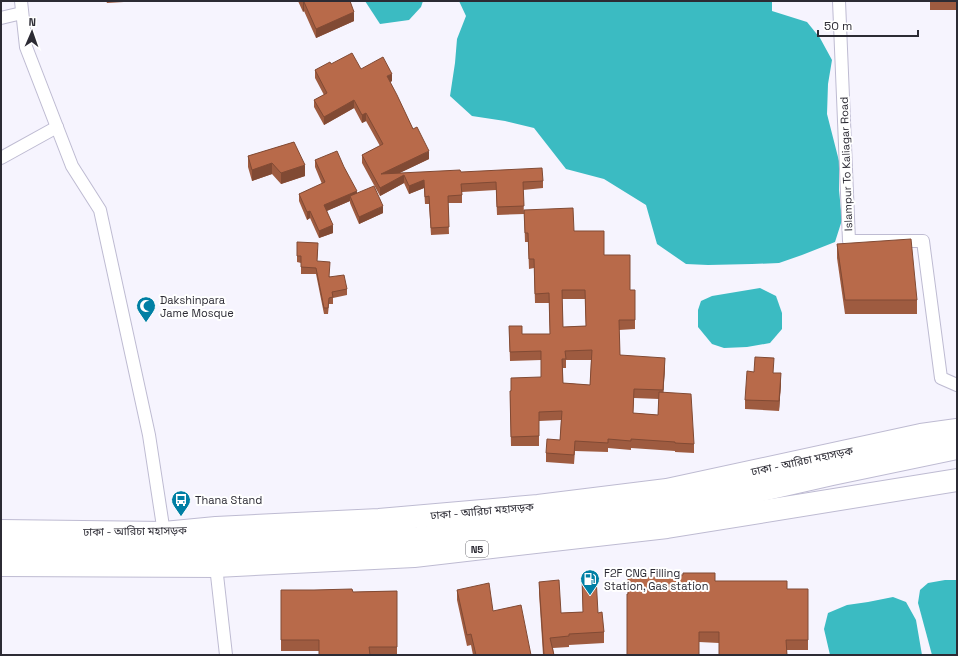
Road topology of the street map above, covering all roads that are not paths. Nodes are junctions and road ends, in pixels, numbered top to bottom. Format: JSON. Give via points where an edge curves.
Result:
{"nodes":[{"id":1,"x":839,"y":1,"type":"edge"},
{"id":2,"x":21,"y":7,"type":"edge"},
{"id":3,"x":1,"y":18,"type":"edge"},
{"id":4,"x":57,"y":127,"type":"junction"},
{"id":5,"x":1,"y":158,"type":"edge"},
{"id":6,"x":957,"y":384,"type":"edge"},
{"id":7,"x":957,"y":430,"type":"edge"},
{"id":8,"x":922,"y":445,"type":"junction"},
{"id":9,"x":957,"y":448,"type":"edge"},
{"id":10,"x":953,"y":480,"type":"edge"},
{"id":11,"x":1,"y":530,"type":"edge"},
{"id":12,"x":164,"y":533,"type":"junction"},
{"id":13,"x":1,"y":547,"type":"edge"},
{"id":14,"x":1,"y":565,"type":"edge"},
{"id":15,"x":216,"y":566,"type":"junction"},
{"id":16,"x":226,"y":655,"type":"edge"}],
"edges":[{"from":1,"to":6,"type":"street","name":"Islampur To Kaliagar Road","via":[[849,241],[923,241],[941,378]]},
{"from":2,"to":3,"type":"street"},
{"from":2,"to":4,"type":"street","via":[[26,47]]},
{"from":4,"to":5,"type":"street"},
{"from":4,"to":12,"type":"street","via":[[72,166],[100,210],[149,435]]},
{"from":7,"to":8,"type":"highway","name":"ঢাকা - আরিচা মহাসড়ক","number":"N5"},
{"from":8,"to":9,"type":"highway","number":"N5"},
{"from":8,"to":12,"type":"highway","name":"ঢাকা - আরিচা মহাসড়ক","number":"N5","via":[[667,490],[538,506],[379,520]]},
{"from":8,"to":13,"type":"highway","number":"N5","via":[[832,474],[713,502],[527,528],[418,538],[240,547]]},
{"from":10,"to":15,"type":"highway","number":"N5","via":[[667,528],[414,556]]},
{"from":11,"to":12,"type":"highway","name":"ঢাকা - আরিচা মহাসড়ক","number":"N5"},
{"from":14,"to":15,"type":"highway","number":"N5"},
{"from":15,"to":16,"type":"street"}]}
